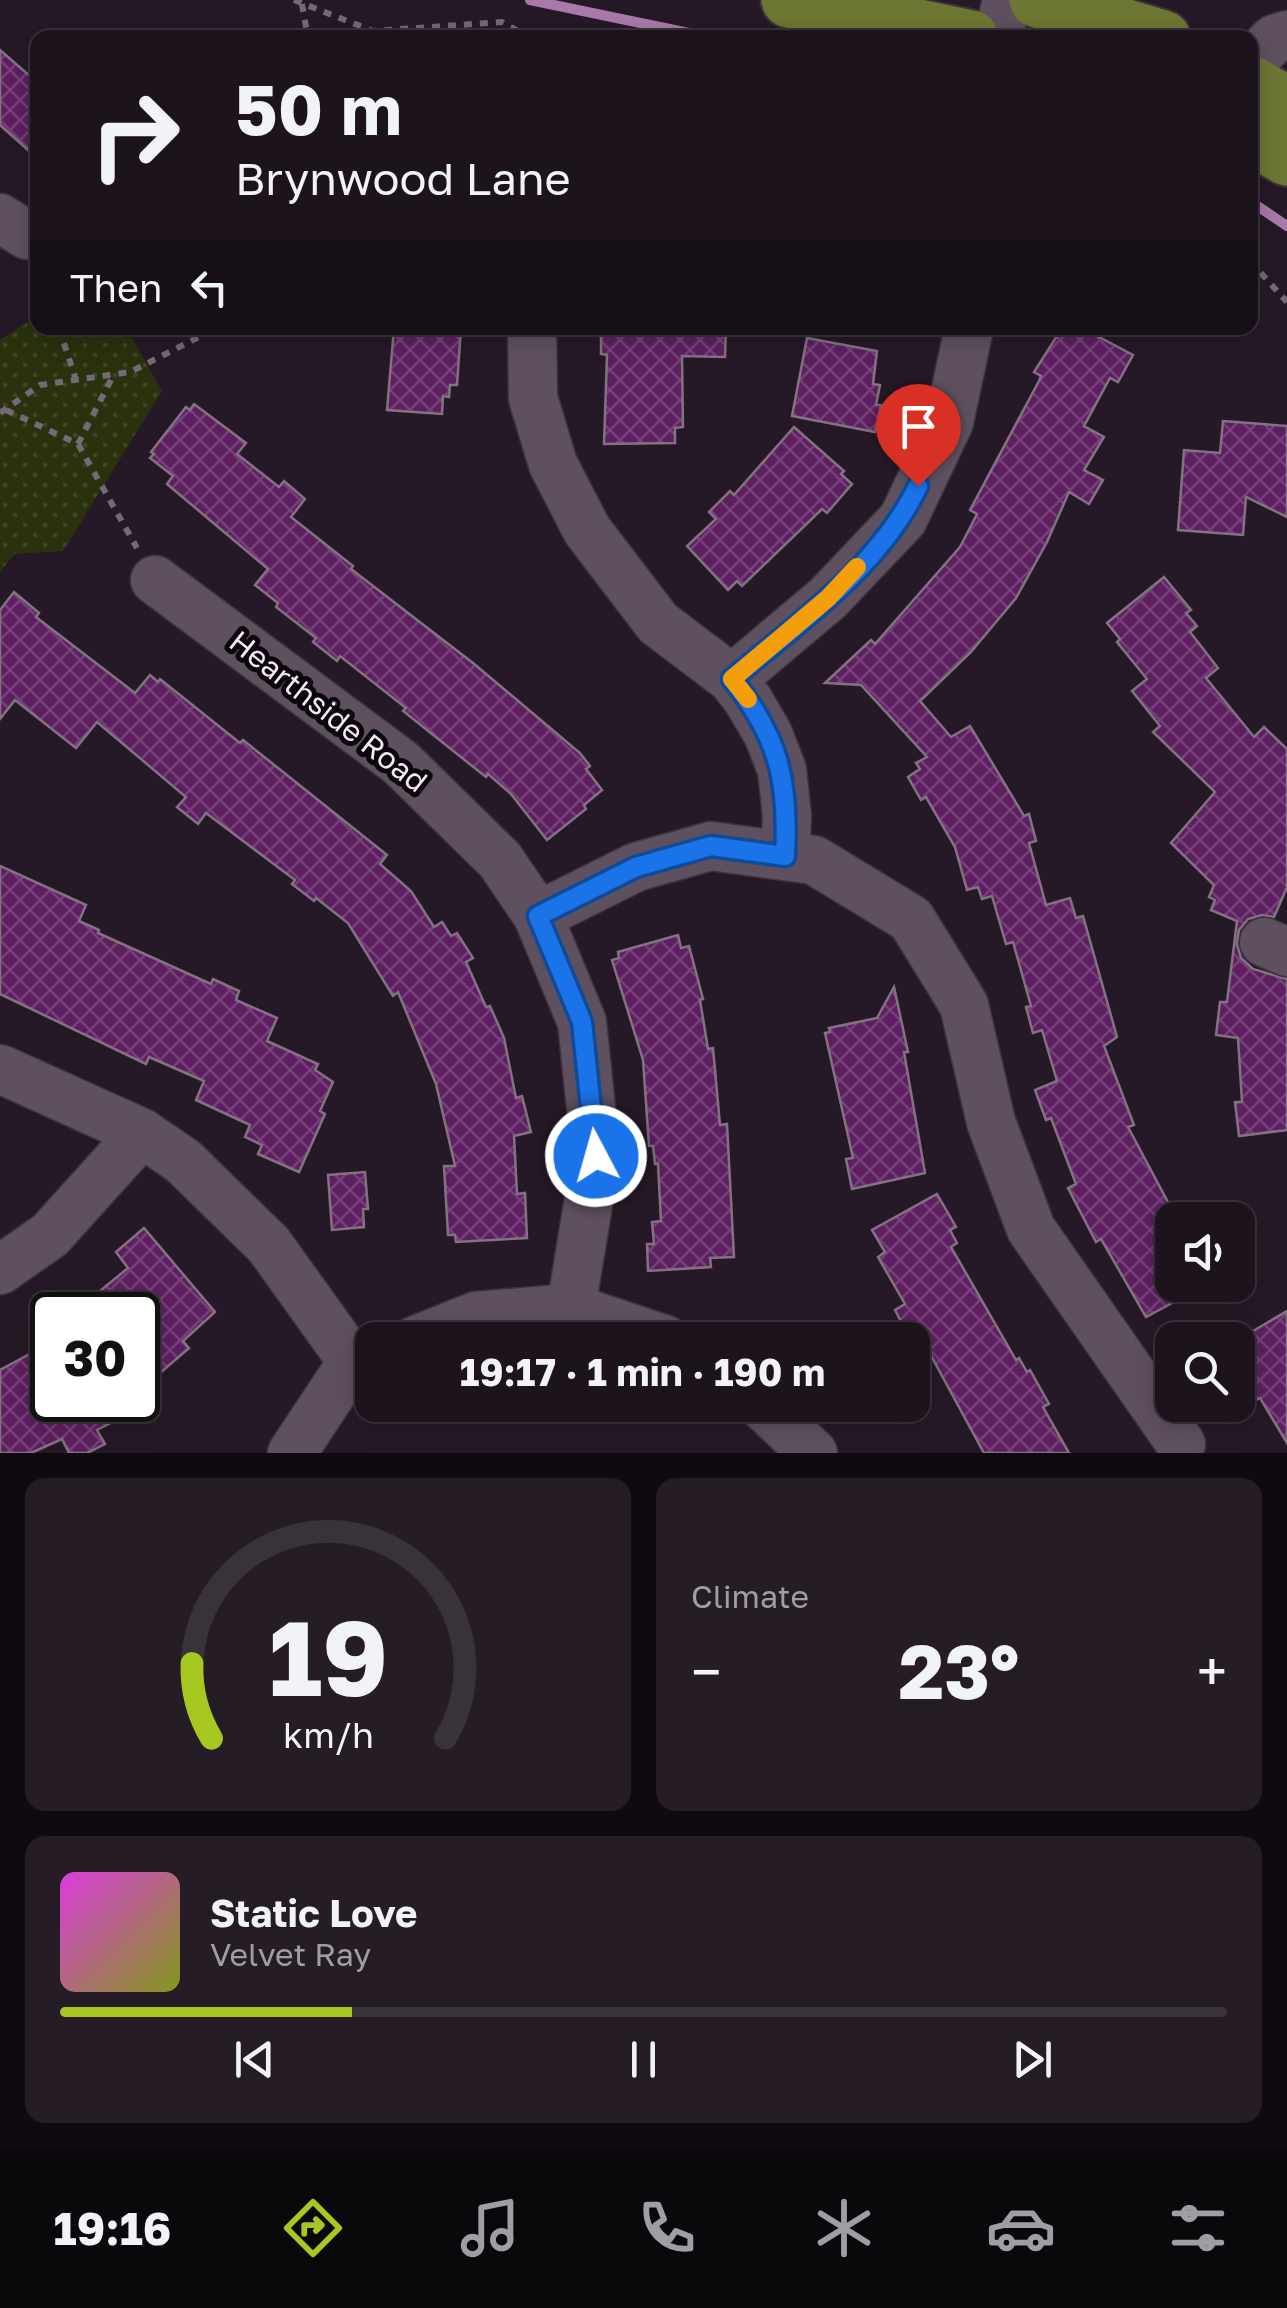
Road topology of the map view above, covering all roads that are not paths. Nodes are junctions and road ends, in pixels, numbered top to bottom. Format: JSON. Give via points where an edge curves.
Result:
{"nodes":[{"id":1,"x":789,"y":0,"type":"edge"},
{"id":2,"x":1007,"y":0,"type":"edge"},
{"id":3,"x":1038,"y":0,"type":"edge"},
{"id":4,"x":933,"y":30,"type":"edge"},
{"id":5,"x":1000,"y":30,"type":"edge"},
{"id":6,"x":1137,"y":30,"type":"edge"},
{"id":7,"x":1287,"y":35,"type":"edge"},
{"id":8,"x":1258,"y":56,"type":"edge"},
{"id":9,"x":1258,"y":88,"type":"edge"},
{"id":10,"x":1287,"y":104,"type":"edge"},
{"id":11,"x":1258,"y":142,"type":"edge"},
{"id":12,"x":1287,"y":158,"type":"edge"},
{"id":13,"x":532,"y":335,"type":"edge"},
{"id":14,"x":967,"y":335,"type":"edge"},
{"id":15,"x":154,"y":580,"type":"road end"},
{"id":16,"x":732,"y":679,"type":"junction"},
{"id":17,"x":785,"y":856,"type":"junction"},
{"id":18,"x":538,"y":916,"type":"junction"},
{"id":19,"x":0,"y":1069,"type":"edge"},
{"id":20,"x":142,"y":1133,"type":"junction"},
{"id":21,"x":0,"y":1270,"type":"edge"},
{"id":22,"x":571,"y":1308,"type":"junction"},
{"id":23,"x":461,"y":1322,"type":"edge"},
{"id":24,"x":613,"y":1322,"type":"edge"},
{"id":25,"x":355,"y":1350,"type":"edge"},
{"id":26,"x":355,"y":1365,"type":"edge"},
{"id":27,"x":780,"y":1422,"type":"edge"},
{"id":28,"x":1181,"y":1444,"type":"dead end"},
{"id":29,"x":292,"y":1453,"type":"edge"},
{"id":30,"x":814,"y":1453,"type":"edge"}],
"edges":[{"from":1,"to":4,"type":"main road"},
{"from":2,"to":5,"type":"street"},
{"from":3,"to":6,"type":"main road"},
{"from":7,"to":8,"type":"street"},
{"from":9,"to":10,"type":"main road"},
{"from":11,"to":12,"type":"main road"},
{"from":13,"to":16,"type":"street","via":[[533,398],[553,464],[586,530],[658,623]]},
{"from":14,"to":16,"type":"street","via":[[949,422],[902,519],[828,598]]},
{"from":15,"to":18,"type":"street","name":"Hearthside Road","via":[[401,763],[500,860]]},
{"from":16,"to":17,"type":"street","via":[[768,734],[782,770]]},
{"from":17,"to":18,"type":"street","via":[[711,846],[636,867]]},
{"from":17,"to":28,"type":"street","via":[[814,860],[910,918],[964,1005],[991,1122],[1031,1229]]},
{"from":18,"to":22,"type":"street","name":"Hearthside Road","via":[[582,1022],[596,1156]]},
{"from":19,"to":20,"type":"street"},
{"from":20,"to":21,"type":"street","via":[[50,1235]]},
{"from":20,"to":25,"type":"street","via":[[183,1162],[269,1245]]},
{"from":22,"to":23,"type":"street"},
{"from":22,"to":24,"type":"street"},
{"from":26,"to":29,"type":"street"},
{"from":27,"to":30,"type":"street"}]}
